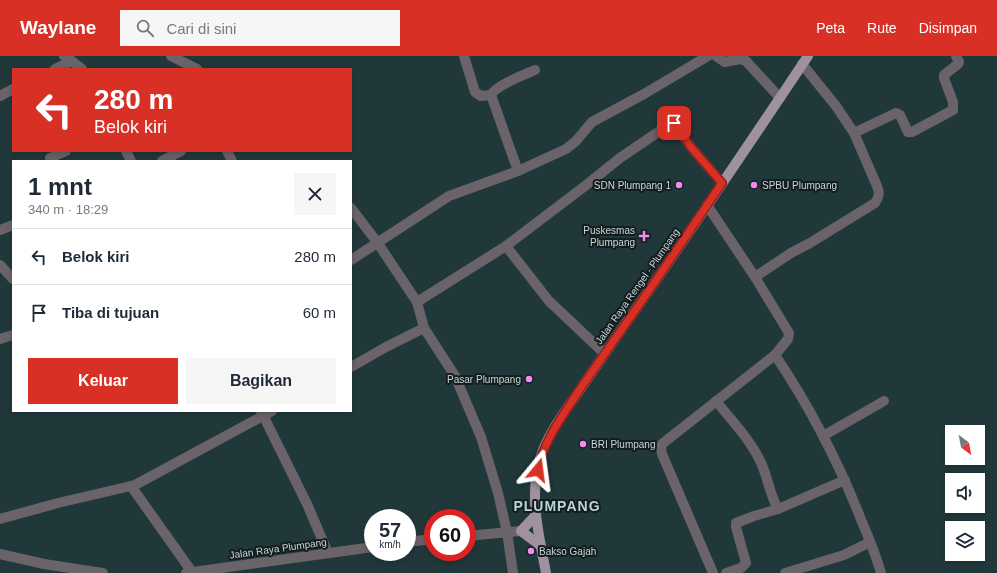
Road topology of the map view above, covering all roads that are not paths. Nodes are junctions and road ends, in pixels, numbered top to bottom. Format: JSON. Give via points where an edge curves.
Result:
{"nodes":[{"id":1,"x":171,"y":56,"type":"edge"},
{"id":2,"x":464,"y":56,"type":"edge"},
{"id":3,"x":708,"y":56,"type":"edge"},
{"id":4,"x":716,"y":56,"type":"edge"},
{"id":5,"x":956,"y":56,"type":"edge"},
{"id":6,"x":68,"y":58,"type":"edge"},
{"id":7,"x":805,"y":60,"type":"edge"},
{"id":8,"x":56,"y":68,"type":"edge"},
{"id":9,"x":81,"y":68,"type":"edge"},
{"id":10,"x":195,"y":68,"type":"edge"},
{"id":11,"x":534,"y":70,"type":"dead end"},
{"id":12,"x":12,"y":90,"type":"edge"},
{"id":13,"x":491,"y":95,"type":"junction"},
{"id":14,"x":0,"y":96,"type":"edge"},
{"id":15,"x":780,"y":98,"type":"junction"},
{"id":16,"x":854,"y":133,"type":"junction"},
{"id":17,"x":64,"y":152,"type":"edge"},
{"id":18,"x":179,"y":152,"type":"edge"},
{"id":19,"x":50,"y":158,"type":"dead end"},
{"id":20,"x":164,"y":160,"type":"edge"},
{"id":21,"x":518,"y":170,"type":"junction"},
{"id":22,"x":722,"y":183,"type":"junction"},
{"id":23,"x":707,"y":205,"type":"junction"},
{"id":24,"x":352,"y":209,"type":"edge"},
{"id":25,"x":12,"y":225,"type":"edge"},
{"id":26,"x":0,"y":230,"type":"edge"},
{"id":27,"x":377,"y":242,"type":"junction"},
{"id":28,"x":506,"y":246,"type":"junction"},
{"id":29,"x":352,"y":259,"type":"edge"},
{"id":30,"x":0,"y":265,"type":"edge"},
{"id":31,"x":755,"y":277,"type":"junction"},
{"id":32,"x":12,"y":278,"type":"edge"},
{"id":33,"x":417,"y":302,"type":"junction"},
{"id":34,"x":424,"y":328,"type":"junction"},
{"id":35,"x":12,"y":335,"type":"edge"},
{"id":36,"x":0,"y":339,"type":"edge"},
{"id":37,"x":604,"y":353,"type":"junction"},
{"id":38,"x":775,"y":355,"type":"junction"},
{"id":39,"x":352,"y":366,"type":"edge"},
{"id":40,"x":716,"y":401,"type":"junction"},
{"id":41,"x":884,"y":401,"type":"dead end"},
{"id":42,"x":265,"y":413,"type":"edge"},
{"id":43,"x":823,"y":436,"type":"junction"},
{"id":44,"x":845,"y":480,"type":"junction"},
{"id":45,"x":131,"y":486,"type":"junction"},
{"id":46,"x":778,"y":509,"type":"junction"},
{"id":47,"x":536,"y":515,"type":"junction"},
{"id":48,"x":0,"y":519,"type":"edge"},
{"id":49,"x":521,"y":531,"type":"junction"},
{"id":50,"x":507,"y":532,"type":"junction"},
{"id":51,"x":476,"y":535,"type":"edge"},
{"id":52,"x":870,"y":542,"type":"junction"},
{"id":53,"x":541,"y":546,"type":"junction"},
{"id":54,"x":364,"y":548,"type":"edge"},
{"id":55,"x":328,"y":553,"type":"junction"},
{"id":56,"x":0,"y":554,"type":"edge"},
{"id":57,"x":252,"y":568,"type":"edge"},
{"id":58,"x":742,"y":571,"type":"edge"},
{"id":59,"x":103,"y":573,"type":"edge"},
{"id":60,"x":189,"y":573,"type":"edge"},
{"id":61,"x":513,"y":573,"type":"edge"},
{"id":62,"x":546,"y":573,"type":"edge"},
{"id":63,"x":713,"y":573,"type":"edge"},
{"id":64,"x":726,"y":573,"type":"edge"},
{"id":65,"x":785,"y":573,"type":"edge"},
{"id":66,"x":881,"y":573,"type":"edge"}],
"edges":[{"from":1,"to":10,"type":"street"},
{"from":2,"to":13,"type":"street","via":[[475,92],[481,96]]},
{"from":3,"to":21,"type":"street","via":[[592,122],[566,149]]},
{"from":4,"to":15,"type":"street","via":[[724,62],[740,59],[746,61]]},
{"from":5,"to":16,"type":"street","via":[[958,64],[944,75],[953,110],[912,132],[908,132],[900,115],[896,113]]},
{"from":6,"to":8,"type":"street"},
{"from":6,"to":9,"type":"street"},
{"from":7,"to":15,"type":"main road","name":"Jalan Raya Rengel - Plumpang"},
{"from":7,"to":16,"type":"street"},
{"from":11,"to":13,"type":"street","via":[[493,91]]},
{"from":12,"to":14,"type":"street"},
{"from":13,"to":21,"type":"street"},
{"from":15,"to":22,"type":"main road","name":"Jalan Raya Rengel - Plumpang"},
{"from":16,"to":31,"type":"street","via":[[879,192],[875,203]]},
{"from":17,"to":19,"type":"street"},
{"from":18,"to":20,"type":"street"},
{"from":21,"to":27,"type":"street","via":[[449,196]]},
{"from":22,"to":23,"type":"main road","name":"Jalan Raya Rengel - Plumpang"},
{"from":22,"to":28,"type":"street","via":[[690,146],[678,127],[674,123],[670,124],[620,158]]},
{"from":23,"to":31,"type":"street"},
{"from":23,"to":37,"type":"main road","name":"Jalan Raya Rengel - Plumpang"},
{"from":24,"to":27,"type":"street"},
{"from":25,"to":26,"type":"street"},
{"from":27,"to":29,"type":"street"},
{"from":27,"to":33,"type":"street"},
{"from":28,"to":33,"type":"street"},
{"from":28,"to":37,"type":"street","via":[[549,301]]},
{"from":30,"to":32,"type":"street"},
{"from":31,"to":38,"type":"street","via":[[788,333],[788,339]]},
{"from":33,"to":34,"type":"street"},
{"from":34,"to":39,"type":"street"},
{"from":34,"to":50,"type":"street","via":[[455,376],[481,437]]},
{"from":35,"to":36,"type":"street"},
{"from":37,"to":47,"type":"main road","name":"Jalan Raya Rengel - Plumpang","via":[[547,441],[535,486]]},
{"from":38,"to":40,"type":"street"},
{"from":38,"to":43,"type":"street","via":[[799,390]]},
{"from":40,"to":46,"type":"street","via":[[749,443],[761,464]]},
{"from":40,"to":63,"type":"street","via":[[662,444],[661,448]]},
{"from":41,"to":43,"type":"street"},
{"from":42,"to":45,"type":"street"},
{"from":42,"to":55,"type":"street"},
{"from":43,"to":44,"type":"street"},
{"from":44,"to":46,"type":"street"},
{"from":44,"to":52,"type":"street"},
{"from":45,"to":48,"type":"street"},
{"from":45,"to":60,"type":"street"},
{"from":46,"to":58,"type":"street","via":[[736,523],[746,563]]},
{"from":47,"to":49,"type":"main road"},
{"from":47,"to":53,"type":"main road","name":"Jalan Raya Rengel - Plumpang"},
{"from":49,"to":50,"type":"street"},
{"from":49,"to":53,"type":"main road"},
{"from":50,"to":51,"type":"street"},
{"from":50,"to":61,"type":"street"},
{"from":52,"to":65,"type":"street","via":[[844,554]]},
{"from":52,"to":66,"type":"street"},
{"from":53,"to":62,"type":"main road","name":"Jalan Raya Rengel - Plumpang"},
{"from":54,"to":55,"type":"street","name":"Jalan Raya Plumpang"},
{"from":55,"to":57,"type":"street","name":"Jalan Raya Plumpang"},
{"from":56,"to":59,"type":"street"},
{"from":57,"to":60,"type":"street","name":"Jalan Raya Plumpang"},
{"from":58,"to":64,"type":"street"}]}
